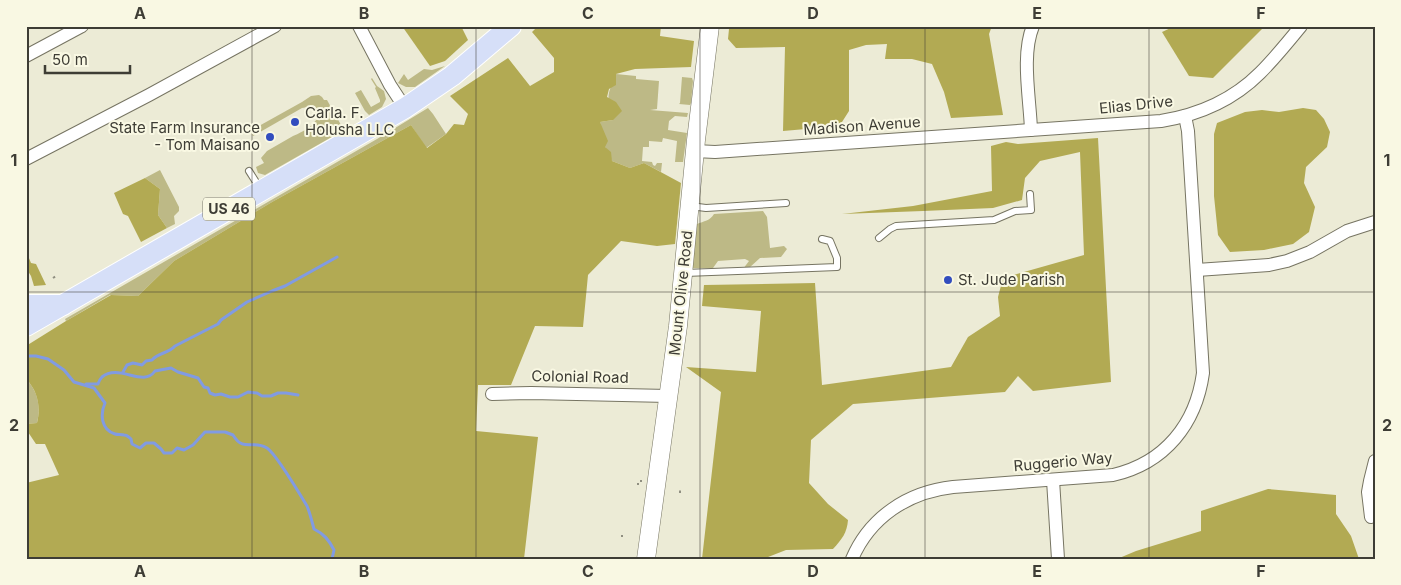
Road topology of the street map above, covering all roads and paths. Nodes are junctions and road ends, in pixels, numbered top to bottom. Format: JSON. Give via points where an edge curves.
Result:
{"nodes":[{"id":1,"x":82,"y":26,"type":"edge"},
{"id":2,"x":274,"y":26,"type":"edge"},
{"id":3,"x":359,"y":26,"type":"edge"},
{"id":4,"x":511,"y":26,"type":"edge"},
{"id":5,"x":710,"y":26,"type":"edge"},
{"id":6,"x":1033,"y":26,"type":"edge"},
{"id":7,"x":1301,"y":26,"type":"edge"},
{"id":8,"x":27,"y":55,"type":"edge"},
{"id":9,"x":405,"y":108,"type":"junction"},
{"id":10,"x":1184,"y":116,"type":"junction"},
{"id":11,"x":1031,"y":130,"type":"junction"},
{"id":12,"x":695,"y":151,"type":"junction"},
{"id":13,"x":26,"y":159,"type":"edge"},
{"id":14,"x":249,"y":171,"type":"dead end"},
{"id":15,"x":261,"y":191,"type":"junction"},
{"id":16,"x":1030,"y":194,"type":"dead end"},
{"id":17,"x":786,"y":203,"type":"dead end"},
{"id":18,"x":690,"y":206,"type":"junction"},
{"id":19,"x":1375,"y":222,"type":"edge"},
{"id":20,"x":879,"y":238,"type":"dead end"},
{"id":21,"x":822,"y":239,"type":"dead end"},
{"id":22,"x":1197,"y":270,"type":"junction"},
{"id":23,"x":684,"y":273,"type":"junction"},
{"id":24,"x":26,"y":304,"type":"edge"},
{"id":25,"x":63,"y":304,"type":"junction"},
{"id":26,"x":26,"y":326,"type":"edge"},
{"id":27,"x":492,"y":394,"type":"dead end"},
{"id":28,"x":668,"y":396,"type":"junction"},
{"id":29,"x":1375,"y":461,"type":"edge"},
{"id":30,"x":1053,"y":480,"type":"junction"},
{"id":31,"x":1371,"y":518,"type":"dead end"},
{"id":32,"x":646,"y":559,"type":"edge"},
{"id":33,"x":852,"y":559,"type":"edge"},
{"id":34,"x":1058,"y":559,"type":"edge"}],
"edges":[{"from":1,"to":8,"type":"street"},
{"from":2,"to":13,"type":"street"},
{"from":3,"to":9,"type":"street"},
{"from":4,"to":9,"type":"main road","number":"US 46","via":[[452,76]]},
{"from":5,"to":12,"type":"main road","name":"Mount Olive Road"},
{"from":6,"to":11,"type":"street","via":[[1027,53]]},
{"from":7,"to":10,"type":"street","name":"Elias Drive","via":[[1260,73],[1242,88],[1212,106]]},
{"from":9,"to":15,"type":"main road","number":"US 46"},
{"from":10,"to":11,"type":"street","name":"Elias Drive","via":[[1161,121]]},
{"from":10,"to":22,"type":"street","name":"Ruggerio Way","via":[[1188,131]]},
{"from":11,"to":12,"type":"street","name":"Madison Avenue"},
{"from":12,"to":18,"type":"main road","name":"Mount Olive Road"},
{"from":14,"to":15,"type":"lane"},
{"from":15,"to":25,"type":"main road","number":"US 46"},
{"from":16,"to":20,"type":"lane","via":[[1031,210],[1015,211],[994,220],[896,226]]},
{"from":17,"to":18,"type":"lane"},
{"from":18,"to":23,"type":"main road","name":"Mount Olive Road"},
{"from":19,"to":22,"type":"street","via":[[1347,231],[1287,261]]},
{"from":21,"to":23,"type":"lane","via":[[830,241],[837,267]]},
{"from":22,"to":30,"type":"street","name":"Ruggerio Way","via":[[1203,373],[1196,405],[1188,421],[1168,446],[1140,466],[1106,476]]},
{"from":23,"to":28,"type":"main road","name":"Mount Olive Road"},
{"from":24,"to":25,"type":"main road"},
{"from":25,"to":26,"type":"main road","number":"US 46"},
{"from":27,"to":28,"type":"street","name":"Colonial Road"},
{"from":28,"to":32,"type":"main road","name":"Mount Olive Road"},
{"from":29,"to":31,"type":"street","via":[[1368,486]]},
{"from":30,"to":33,"type":"street","name":"Ruggerio Way","via":[[944,488],[917,495],[875,523]]},
{"from":30,"to":34,"type":"street"}]}
